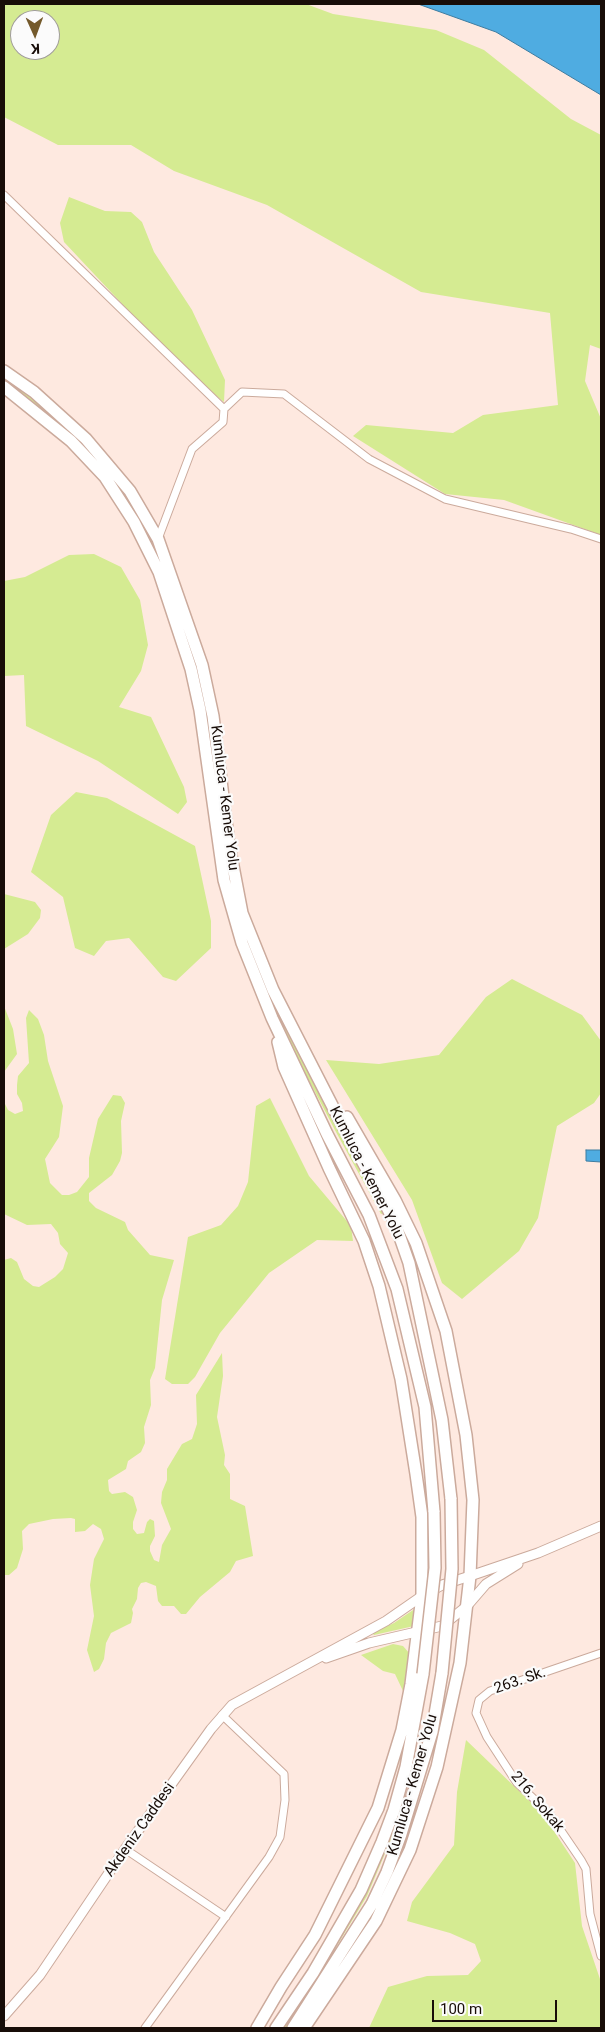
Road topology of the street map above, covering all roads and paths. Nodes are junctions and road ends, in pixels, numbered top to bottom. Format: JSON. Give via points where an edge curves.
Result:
{"nodes":[{"id":1,"x":4,"y":195,"type":"edge"},
{"id":2,"x":4,"y":371,"type":"edge"},
{"id":3,"x":4,"y":387,"type":"edge"},
{"id":4,"x":224,"y":409,"type":"junction"},
{"id":5,"x":158,"y":539,"type":"junction"},
{"id":6,"x":601,"y":539,"type":"edge"},
{"id":7,"x":272,"y":1018,"type":"junction"},
{"id":8,"x":308,"y":1060,"type":"junction"},
{"id":9,"x":601,"y":1526,"type":"edge"},
{"id":10,"x":538,"y":1553,"type":"junction"},
{"id":11,"x":470,"y":1576,"type":"junction"},
{"id":12,"x":422,"y":1596,"type":"junction"},
{"id":13,"x":467,"y":1606,"type":"junction"},
{"id":14,"x":418,"y":1632,"type":"junction"},
{"id":15,"x":601,"y":1653,"type":"edge"},
{"id":16,"x":297,"y":1668,"type":"junction"},
{"id":17,"x":222,"y":1715,"type":"junction"},
{"id":18,"x":487,"y":1737,"type":"joint"},
{"id":19,"x":125,"y":1850,"type":"junction"},
{"id":20,"x":226,"y":1916,"type":"junction"},
{"id":21,"x":601,"y":1956,"type":"edge"},
{"id":22,"x":4,"y":2016,"type":"edge"},
{"id":23,"x":145,"y":2028,"type":"edge"},
{"id":24,"x":258,"y":2028,"type":"edge"},
{"id":25,"x":276,"y":2028,"type":"edge"},
{"id":26,"x":293,"y":2028,"type":"edge"},
{"id":27,"x":304,"y":2028,"type":"edge"}],
"edges":[{"from":1,"to":4,"type":"street"},
{"from":2,"to":5,"type":"highway","name":"Kumluca - Kemer Yolu","via":[[34,392],[86,439],[130,491]]},
{"from":3,"to":7,"type":"highway","name":"Kumluca - Kemer Yolu","via":[[71,441],[104,477],[134,522],[158,572],[192,668],[224,880],[242,943]]},
{"from":4,"to":5,"type":"street","via":[[223,422],[192,449]]},
{"from":4,"to":6,"type":"street","via":[[242,392],[284,394],[369,459],[445,500]]},
{"from":5,"to":8,"type":"highway","name":"Kumluca - Kemer Yolu","via":[[202,665],[213,716],[229,844],[242,913],[273,990]]},
{"from":7,"to":12,"type":"highway","name":"Kumluca - Kemer Yolu","via":[[284,1068],[358,1226],[379,1286],[401,1379],[422,1517]]},
{"from":7,"to":25,"type":"highway","name":"Kumluca - Kemer Yolu","bridge":true,"via":[[369,1215],[397,1289],[425,1407],[435,1568],[423,1674],[406,1767],[394,1810],[361,1890],[313,1973]]},
{"from":8,"to":11,"type":"highway","via":[[333,1094],[395,1200],[416,1243],[446,1331],[466,1435],[473,1500]]},
{"from":8,"to":26,"type":"highway","name":"Kumluca - Kemer Yolu","bridge":true,"via":[[378,1188],[402,1242],[440,1411],[451,1500],[452,1569],[442,1673],[432,1732],[387,1872],[372,1904]]},
{"from":9,"to":10,"type":"main road","name":"Akdeniz Caddesi"},
{"from":10,"to":11,"type":"main road","name":"Akdeniz Caddesi"},
{"from":10,"to":13,"type":"main road","name":"Akdeniz Caddesi","via":[[486,1584]]},
{"from":11,"to":12,"type":"main road","name":"Akdeniz Caddesi"},
{"from":11,"to":13,"type":"highway"},
{"from":12,"to":14,"type":"highway","name":"Kumluca - Kemer Yolu"},
{"from":12,"to":16,"type":"main road","name":"Akdeniz Caddesi","via":[[386,1621]]},
{"from":13,"to":14,"type":"main road","name":"Akdeniz Caddesi","via":[[442,1626]]},
{"from":13,"to":27,"type":"highway","via":[[460,1663],[437,1767],[410,1850],[376,1921]]},
{"from":14,"to":16,"type":"main road","name":"Akdeniz Caddesi","via":[[369,1643]]},
{"from":14,"to":24,"type":"highway","name":"Kumluca - Kemer Yolu","via":[[402,1730],[378,1808],[315,1935]]},
{"from":15,"to":18,"type":"street","name":"263. Sk.","via":[[483,1695],[476,1705],[476,1712]]},
{"from":16,"to":17,"type":"main road","name":"Akdeniz Caddesi","via":[[232,1705]]},
{"from":17,"to":19,"type":"main road","name":"Akdeniz Caddesi"},
{"from":17,"to":20,"type":"street","via":[[284,1774],[285,1800],[280,1837]]},
{"from":18,"to":21,"type":"street","name":"216. Sokak","via":[[516,1783],[549,1813],[586,1869],[590,1914]]},
{"from":19,"to":20,"type":"street"},
{"from":19,"to":22,"type":"main road","name":"Akdeniz Caddesi","via":[[40,1974]]},
{"from":20,"to":23,"type":"street"}]}
